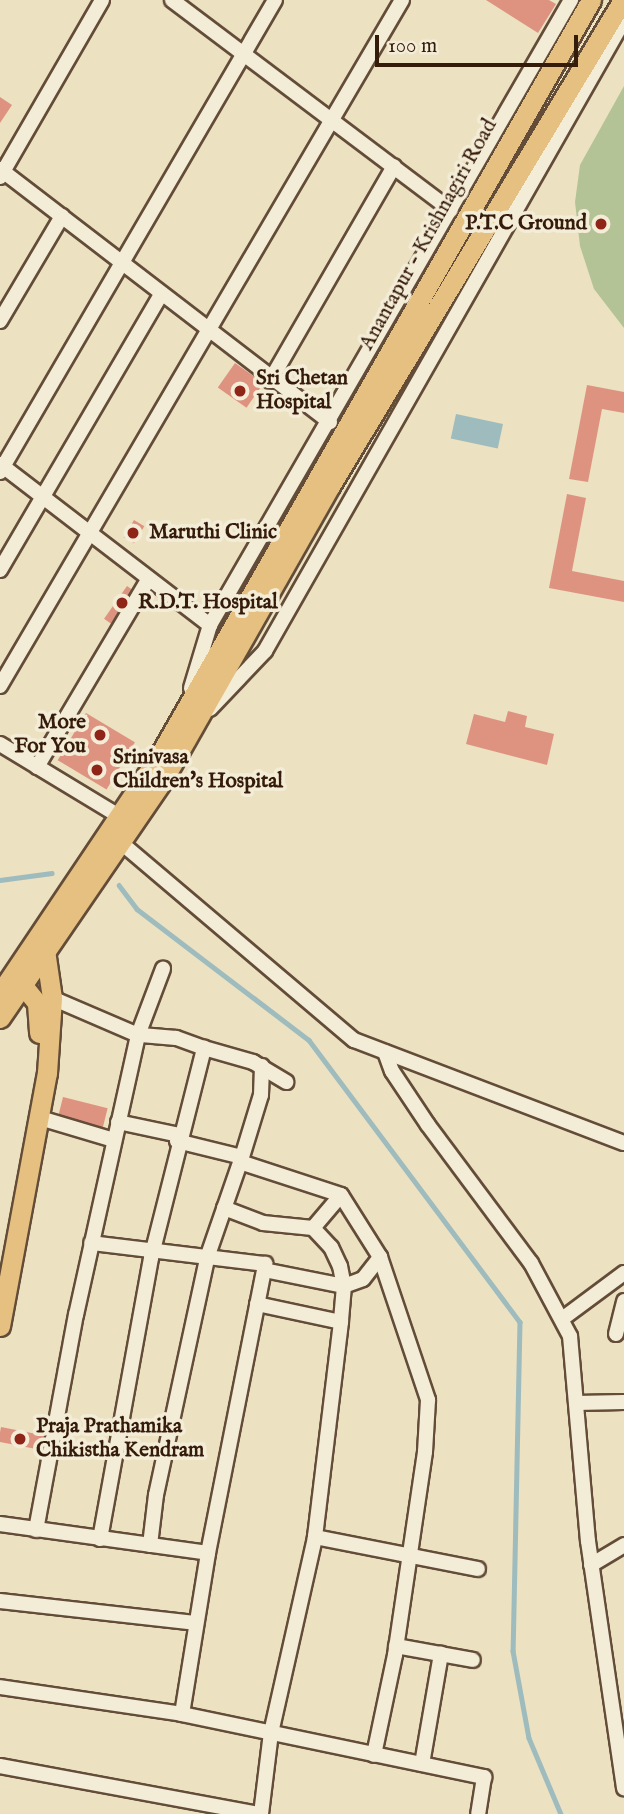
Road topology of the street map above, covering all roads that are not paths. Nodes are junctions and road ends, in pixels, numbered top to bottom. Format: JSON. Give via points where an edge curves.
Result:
{"nodes":[{"id":1,"x":102,"y":0,"type":"edge"},
{"id":2,"x":172,"y":0,"type":"edge"},
{"id":3,"x":275,"y":0,"type":"edge"},
{"id":4,"x":402,"y":0,"type":"edge"},
{"id":5,"x":571,"y":0,"type":"edge"},
{"id":6,"x":590,"y":0,"type":"edge"},
{"id":7,"x":623,"y":0,"type":"edge"},
{"id":8,"x":624,"y":20,"type":"edge"},
{"id":9,"x":242,"y":52,"type":"junction"},
{"id":10,"x":333,"y":121,"type":"junction"},
{"id":11,"x":394,"y":166,"type":"junction"},
{"id":12,"x":1,"y":172,"type":"edge"},
{"id":13,"x":451,"y":210,"type":"junction"},
{"id":14,"x":62,"y":216,"type":"junction"},
{"id":15,"x":124,"y":265,"type":"junction"},
{"id":16,"x":161,"y":294,"type":"junction"},
{"id":17,"x":0,"y":321,"type":"edge"},
{"id":18,"x":211,"y":333,"type":"junction"},
{"id":19,"x":270,"y":381,"type":"junction"},
{"id":20,"x":330,"y":422,"type":"junction"},
{"id":21,"x":1,"y":467,"type":"edge"},
{"id":22,"x":325,"y":482,"type":"junction"},
{"id":23,"x":43,"y":499,"type":"junction"},
{"id":24,"x":88,"y":535,"type":"junction"},
{"id":25,"x":0,"y":570,"type":"edge"},
{"id":26,"x":148,"y":580,"type":"junction"},
{"id":27,"x":210,"y":625,"type":"junction"},
{"id":28,"x":0,"y":686,"type":"edge"},
{"id":29,"x":190,"y":718,"type":"junction"},
{"id":30,"x":0,"y":744,"type":"edge"},
{"id":31,"x":37,"y":766,"type":"junction"},
{"id":32,"x":119,"y":816,"type":"junction"},
{"id":33,"x":119,"y":841,"type":"junction"},
{"id":34,"x":41,"y":932,"type":"junction"},
{"id":35,"x":45,"y":954,"type":"junction"},
{"id":36,"x":163,"y":970,"type":"dead end"},
{"id":37,"x":19,"y":980,"type":"junction"},
{"id":38,"x":0,"y":993,"type":"edge"},
{"id":39,"x":52,"y":998,"type":"junction"},
{"id":40,"x":0,"y":1018,"type":"edge"},
{"id":41,"x":138,"y":1035,"type":"junction"},
{"id":42,"x":204,"y":1048,"type":"junction"},
{"id":43,"x":385,"y":1052,"type":"junction"},
{"id":44,"x":262,"y":1066,"type":"junction"},
{"id":45,"x":286,"y":1082,"type":"dead end"},
{"id":46,"x":40,"y":1118,"type":"junction"},
{"id":47,"x":118,"y":1122,"type":"junction"},
{"id":48,"x":178,"y":1138,"type":"junction"},
{"id":49,"x":114,"y":1140,"type":"junction"},
{"id":50,"x":624,"y":1143,"type":"edge"},
{"id":51,"x":241,"y":1159,"type":"junction"},
{"id":52,"x":341,"y":1195,"type":"junction"},
{"id":53,"x":224,"y":1208,"type":"junction"},
{"id":54,"x":313,"y":1228,"type":"junction"},
{"id":55,"x":92,"y":1244,"type":"junction"},
{"id":56,"x":152,"y":1252,"type":"junction"},
{"id":57,"x":208,"y":1255,"type":"junction"},
{"id":58,"x":380,"y":1257,"type":"junction"},
{"id":59,"x":0,"y":1262,"type":"edge"},
{"id":60,"x":264,"y":1270,"type":"junction"},
{"id":61,"x":624,"y":1273,"type":"edge"},
{"id":62,"x":344,"y":1286,"type":"junction"},
{"id":63,"x":624,"y":1301,"type":"edge"},
{"id":64,"x":257,"y":1304,"type":"junction"},
{"id":65,"x":562,"y":1319,"type":"junction"},
{"id":66,"x":341,"y":1322,"type":"junction"},
{"id":67,"x":0,"y":1326,"type":"edge"},
{"id":68,"x":616,"y":1334,"type":"dead end"},
{"id":69,"x":624,"y":1402,"type":"edge"},
{"id":70,"x":576,"y":1403,"type":"junction"},
{"id":71,"x":0,"y":1524,"type":"edge"},
{"id":72,"x":36,"y":1530,"type":"junction"},
{"id":73,"x":314,"y":1537,"type":"junction"},
{"id":74,"x":100,"y":1539,"type":"junction"},
{"id":75,"x":150,"y":1545,"type":"junction"},
{"id":76,"x":624,"y":1545,"type":"edge"},
{"id":77,"x":208,"y":1553,"type":"junction"},
{"id":78,"x":407,"y":1553,"type":"junction"},
{"id":79,"x":591,"y":1565,"type":"junction"},
{"id":80,"x":478,"y":1569,"type":"dead end"},
{"id":81,"x":0,"y":1601,"type":"edge"},
{"id":82,"x":195,"y":1623,"type":"junction"},
{"id":83,"x":396,"y":1646,"type":"junction"},
{"id":84,"x":441,"y":1654,"type":"junction"},
{"id":85,"x":472,"y":1660,"type":"dead end"},
{"id":86,"x":0,"y":1686,"type":"edge"},
{"id":87,"x":181,"y":1714,"type":"junction"},
{"id":88,"x":271,"y":1733,"type":"junction"},
{"id":89,"x":374,"y":1755,"type":"junction"},
{"id":90,"x":422,"y":1764,"type":"junction"},
{"id":91,"x":0,"y":1766,"type":"edge"},
{"id":92,"x":624,"y":1788,"type":"edge"},
{"id":93,"x":261,"y":1814,"type":"edge"},
{"id":94,"x":478,"y":1814,"type":"edge"}],
"edges":[{"from":1,"to":12,"type":"street"},
{"from":2,"to":9,"type":"street"},
{"from":3,"to":9,"type":"street"},
{"from":4,"to":10,"type":"street"},
{"from":5,"to":13,"type":"street"},
{"from":6,"to":22,"type":"highway","name":"Anantapur - Krishnagiri Road","via":[[450,240]]},
{"from":7,"to":22,"type":"highway"},
{"from":8,"to":29,"type":"street","via":[[265,651]]},
{"from":9,"to":10,"type":"street"},
{"from":9,"to":15,"type":"street"},
{"from":10,"to":11,"type":"street"},
{"from":10,"to":18,"type":"street"},
{"from":11,"to":13,"type":"street"},
{"from":11,"to":19,"type":"street"},
{"from":12,"to":14,"type":"street"},
{"from":13,"to":20,"type":"street"},
{"from":14,"to":15,"type":"street"},
{"from":14,"to":17,"type":"street"},
{"from":15,"to":16,"type":"street"},
{"from":15,"to":21,"type":"street"},
{"from":16,"to":18,"type":"street"},
{"from":16,"to":23,"type":"street"},
{"from":18,"to":19,"type":"street"},
{"from":18,"to":24,"type":"street"},
{"from":19,"to":20,"type":"street"},
{"from":20,"to":27,"type":"street"},
{"from":21,"to":23,"type":"street"},
{"from":22,"to":29,"type":"highway","name":"Anantapur - Krishnagiri Road"},
{"from":23,"to":24,"type":"street"},
{"from":23,"to":25,"type":"street"},
{"from":24,"to":26,"type":"street"},
{"from":24,"to":28,"type":"street"},
{"from":26,"to":27,"type":"street"},
{"from":26,"to":31,"type":"street"},
{"from":27,"to":29,"type":"street"},
{"from":29,"to":32,"type":"highway","name":"Anantapur - Krishnagiri Road"},
{"from":29,"to":33,"type":"highway","name":"Anantapur - Krishnagiri Road"},
{"from":30,"to":31,"type":"street"},
{"from":31,"to":32,"type":"street"},
{"from":32,"to":34,"type":"highway","name":"Anantapur - Krishnagiri Road"},
{"from":33,"to":35,"type":"highway","name":"Anantapur - Krishnagiri Road"},
{"from":33,"to":43,"type":"street","via":[[354,1040]]},
{"from":34,"to":35,"type":"highway"},
{"from":34,"to":37,"type":"highway","name":"Anantapur - Krishnagiri Road"},
{"from":35,"to":37,"type":"highway","name":"Anantapur - Krishnagiri Road"},
{"from":35,"to":39,"type":"highway"},
{"from":36,"to":41,"type":"street"},
{"from":37,"to":38,"type":"highway","name":"Anantapur - Krishnagiri Road"},
{"from":37,"to":40,"type":"highway","name":"Anantapur - Krishnagiri Road"},
{"from":37,"to":59,"type":"highway","via":[[37,1003],[40,1025]]},
{"from":39,"to":41,"type":"street"},
{"from":39,"to":46,"type":"highway"},
{"from":41,"to":42,"type":"street","via":[[176,1038]]},
{"from":41,"to":47,"type":"street"},
{"from":42,"to":44,"type":"street"},
{"from":42,"to":48,"type":"street"},
{"from":43,"to":50,"type":"street"},
{"from":43,"to":65,"type":"street","via":[[396,1077],[531,1264]]},
{"from":44,"to":45,"type":"street"},
{"from":44,"to":51,"type":"street","via":[[261,1095]]},
{"from":46,"to":49,"type":"street"},
{"from":46,"to":67,"type":"highway"},
{"from":47,"to":48,"type":"street"},
{"from":47,"to":49,"type":"street"},
{"from":48,"to":51,"type":"street"},
{"from":48,"to":56,"type":"street"},
{"from":49,"to":55,"type":"street"},
{"from":51,"to":52,"type":"street"},
{"from":51,"to":53,"type":"street"},
{"from":52,"to":54,"type":"street"},
{"from":52,"to":58,"type":"street"},
{"from":53,"to":54,"type":"street","via":[[263,1223]]},
{"from":53,"to":57,"type":"street"},
{"from":54,"to":62,"type":"street","via":[[331,1247]]},
{"from":55,"to":56,"type":"street"},
{"from":55,"to":72,"type":"street"},
{"from":56,"to":57,"type":"street"},
{"from":56,"to":74,"type":"street"},
{"from":57,"to":60,"type":"street","via":[[265,1264]]},
{"from":57,"to":75,"type":"street","via":[[156,1495]]},
{"from":58,"to":62,"type":"street","via":[[363,1279]]},
{"from":58,"to":78,"type":"street","via":[[428,1400],[425,1452]]},
{"from":60,"to":62,"type":"street"},
{"from":60,"to":64,"type":"street"},
{"from":61,"to":65,"type":"street"},
{"from":62,"to":66,"type":"street"},
{"from":63,"to":68,"type":"street"},
{"from":64,"to":66,"type":"street"},
{"from":64,"to":77,"type":"street"},
{"from":65,"to":70,"type":"street","via":[[571,1342]]},
{"from":66,"to":73,"type":"street"},
{"from":69,"to":70,"type":"street"},
{"from":70,"to":79,"type":"street"},
{"from":71,"to":72,"type":"street"},
{"from":72,"to":74,"type":"street"},
{"from":73,"to":78,"type":"street"},
{"from":73,"to":88,"type":"street"},
{"from":74,"to":75,"type":"street"},
{"from":75,"to":77,"type":"street"},
{"from":76,"to":79,"type":"street"},
{"from":77,"to":82,"type":"street"},
{"from":78,"to":80,"type":"street"},
{"from":78,"to":83,"type":"street"},
{"from":79,"to":92,"type":"street"},
{"from":81,"to":82,"type":"street"},
{"from":82,"to":87,"type":"street"},
{"from":83,"to":84,"type":"street"},
{"from":83,"to":89,"type":"street"},
{"from":84,"to":85,"type":"street"},
{"from":84,"to":90,"type":"street"},
{"from":86,"to":87,"type":"street"},
{"from":87,"to":88,"type":"street"},
{"from":88,"to":89,"type":"street"},
{"from":88,"to":93,"type":"street"},
{"from":89,"to":90,"type":"street"},
{"from":90,"to":94,"type":"street","via":[[484,1777]]},
{"from":91,"to":93,"type":"street"}]}
